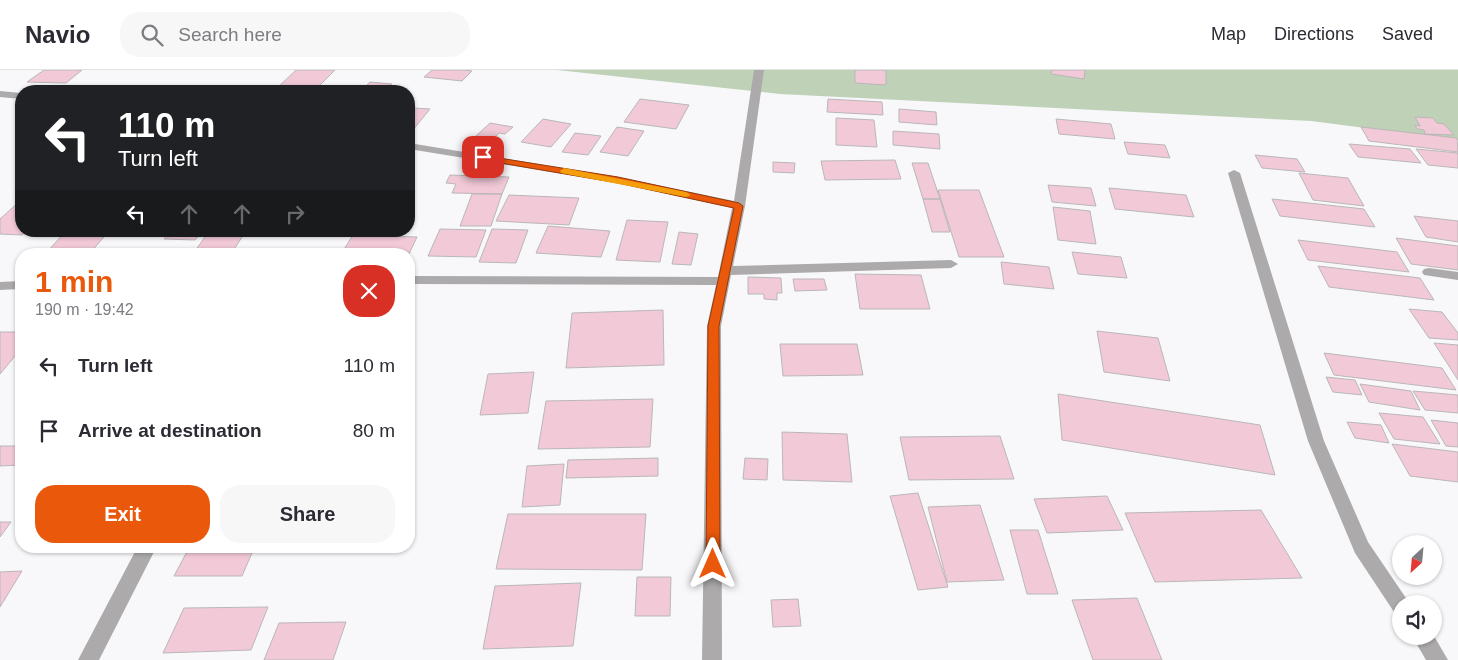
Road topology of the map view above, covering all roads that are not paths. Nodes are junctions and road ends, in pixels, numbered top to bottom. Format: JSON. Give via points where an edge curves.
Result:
{"nodes":[{"id":1,"x":759,"y":70,"type":"edge"},
{"id":2,"x":0,"y":94,"type":"edge"},
{"id":3,"x":15,"y":95,"type":"edge"},
{"id":4,"x":415,"y":147,"type":"edge"},
{"id":5,"x":1234,"y":173,"type":"dead end"},
{"id":6,"x":739,"y":206,"type":"junction"},
{"id":7,"x":951,"y":264,"type":"dead end"},
{"id":8,"x":1429,"y":272,"type":"dead end"},
{"id":9,"x":723,"y":276,"type":"junction"},
{"id":10,"x":1458,"y":276,"type":"edge"},
{"id":11,"x":415,"y":280,"type":"edge"},
{"id":12,"x":15,"y":285,"type":"edge"},
{"id":13,"x":0,"y":286,"type":"edge"},
{"id":14,"x":144,"y":553,"type":"edge"},
{"id":15,"x":1394,"y":595,"type":"edge"},
{"id":16,"x":1428,"y":645,"type":"edge"},
{"id":17,"x":88,"y":660,"type":"edge"},
{"id":18,"x":712,"y":660,"type":"edge"},
{"id":19,"x":1438,"y":660,"type":"edge"}],
"edges":[{"from":1,"to":6,"type":"street"},
{"from":2,"to":3,"type":"street"},
{"from":4,"to":6,"type":"street","via":[[618,180]]},
{"from":5,"to":15,"type":"street","via":[[1316,441],[1361,547]]},
{"from":6,"to":9,"type":"street"},
{"from":7,"to":9,"type":"street"},
{"from":8,"to":10,"type":"street"},
{"from":9,"to":11,"type":"street"},
{"from":9,"to":18,"type":"street","via":[[714,326]]},
{"from":12,"to":13,"type":"street"},
{"from":14,"to":17,"type":"street"},
{"from":16,"to":19,"type":"street"}]}
